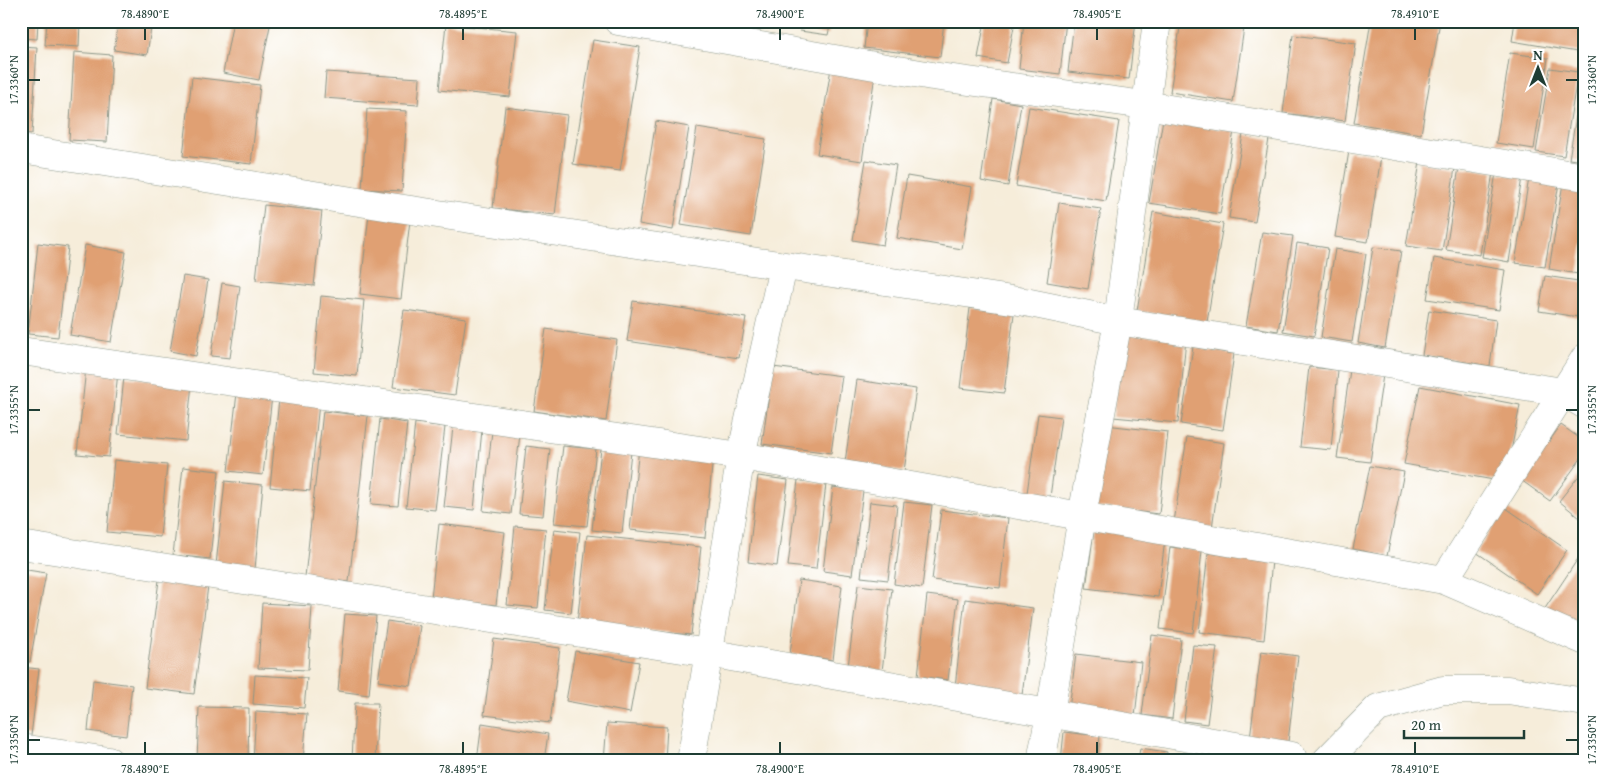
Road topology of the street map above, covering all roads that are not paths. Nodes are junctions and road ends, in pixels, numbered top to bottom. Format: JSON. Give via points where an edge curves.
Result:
{"nodes":[{"id":1,"x":618,"y":21,"type":"edge"},
{"id":2,"x":1157,"y":21,"type":"edge"},
{"id":3,"x":1145,"y":105,"type":"junction"},
{"id":4,"x":21,"y":149,"type":"edge"},
{"id":5,"x":1585,"y":176,"type":"edge"},
{"id":6,"x":782,"y":267,"type":"junction"},
{"id":7,"x":1118,"y":321,"type":"junction"},
{"id":8,"x":21,"y":351,"type":"edge"},
{"id":9,"x":1585,"y":358,"type":"edge"},
{"id":10,"x":1574,"y":398,"type":"edge"},
{"id":11,"x":741,"y":456,"type":"junction"},
{"id":12,"x":1082,"y":516,"type":"junction"},
{"id":13,"x":21,"y":545,"type":"edge"},
{"id":14,"x":1444,"y":580,"type":"junction"},
{"id":15,"x":1585,"y":641,"type":"edge"},
{"id":16,"x":708,"y":653,"type":"junction"},
{"id":17,"x":1585,"y":702,"type":"edge"},
{"id":18,"x":1050,"y":714,"type":"junction"},
{"id":19,"x":21,"y":748,"type":"edge"},
{"id":20,"x":1292,"y":756,"type":"dead end"},
{"id":21,"x":64,"y":758,"type":"edge"},
{"id":22,"x":109,"y":761,"type":"edge"},
{"id":23,"x":690,"y":761,"type":"edge"},
{"id":24,"x":1041,"y":761,"type":"edge"},
{"id":25,"x":1326,"y":761,"type":"edge"}],
"edges":[{"from":1,"to":3,"type":"street","via":[[932,76]]},
{"from":2,"to":3,"type":"street"},
{"from":3,"to":5,"type":"street"},
{"from":3,"to":7,"type":"street"},
{"from":4,"to":6,"type":"street"},
{"from":6,"to":7,"type":"street","via":[[1025,302]]},
{"from":6,"to":11,"type":"street"},
{"from":7,"to":10,"type":"street"},
{"from":7,"to":12,"type":"street"},
{"from":8,"to":11,"type":"street"},
{"from":9,"to":10,"type":"street"},
{"from":10,"to":14,"type":"street"},
{"from":11,"to":12,"type":"street"},
{"from":11,"to":16,"type":"street"},
{"from":12,"to":14,"type":"street"},
{"from":12,"to":18,"type":"street"},
{"from":13,"to":16,"type":"street"},
{"from":14,"to":15,"type":"street"},
{"from":16,"to":18,"type":"street"},
{"from":16,"to":23,"type":"street"},
{"from":17,"to":25,"type":"street","via":[[1508,690],[1443,690],[1378,708]]},
{"from":18,"to":20,"type":"street"},
{"from":18,"to":24,"type":"street"},
{"from":19,"to":21,"type":"street"},
{"from":21,"to":22,"type":"street"}]}
